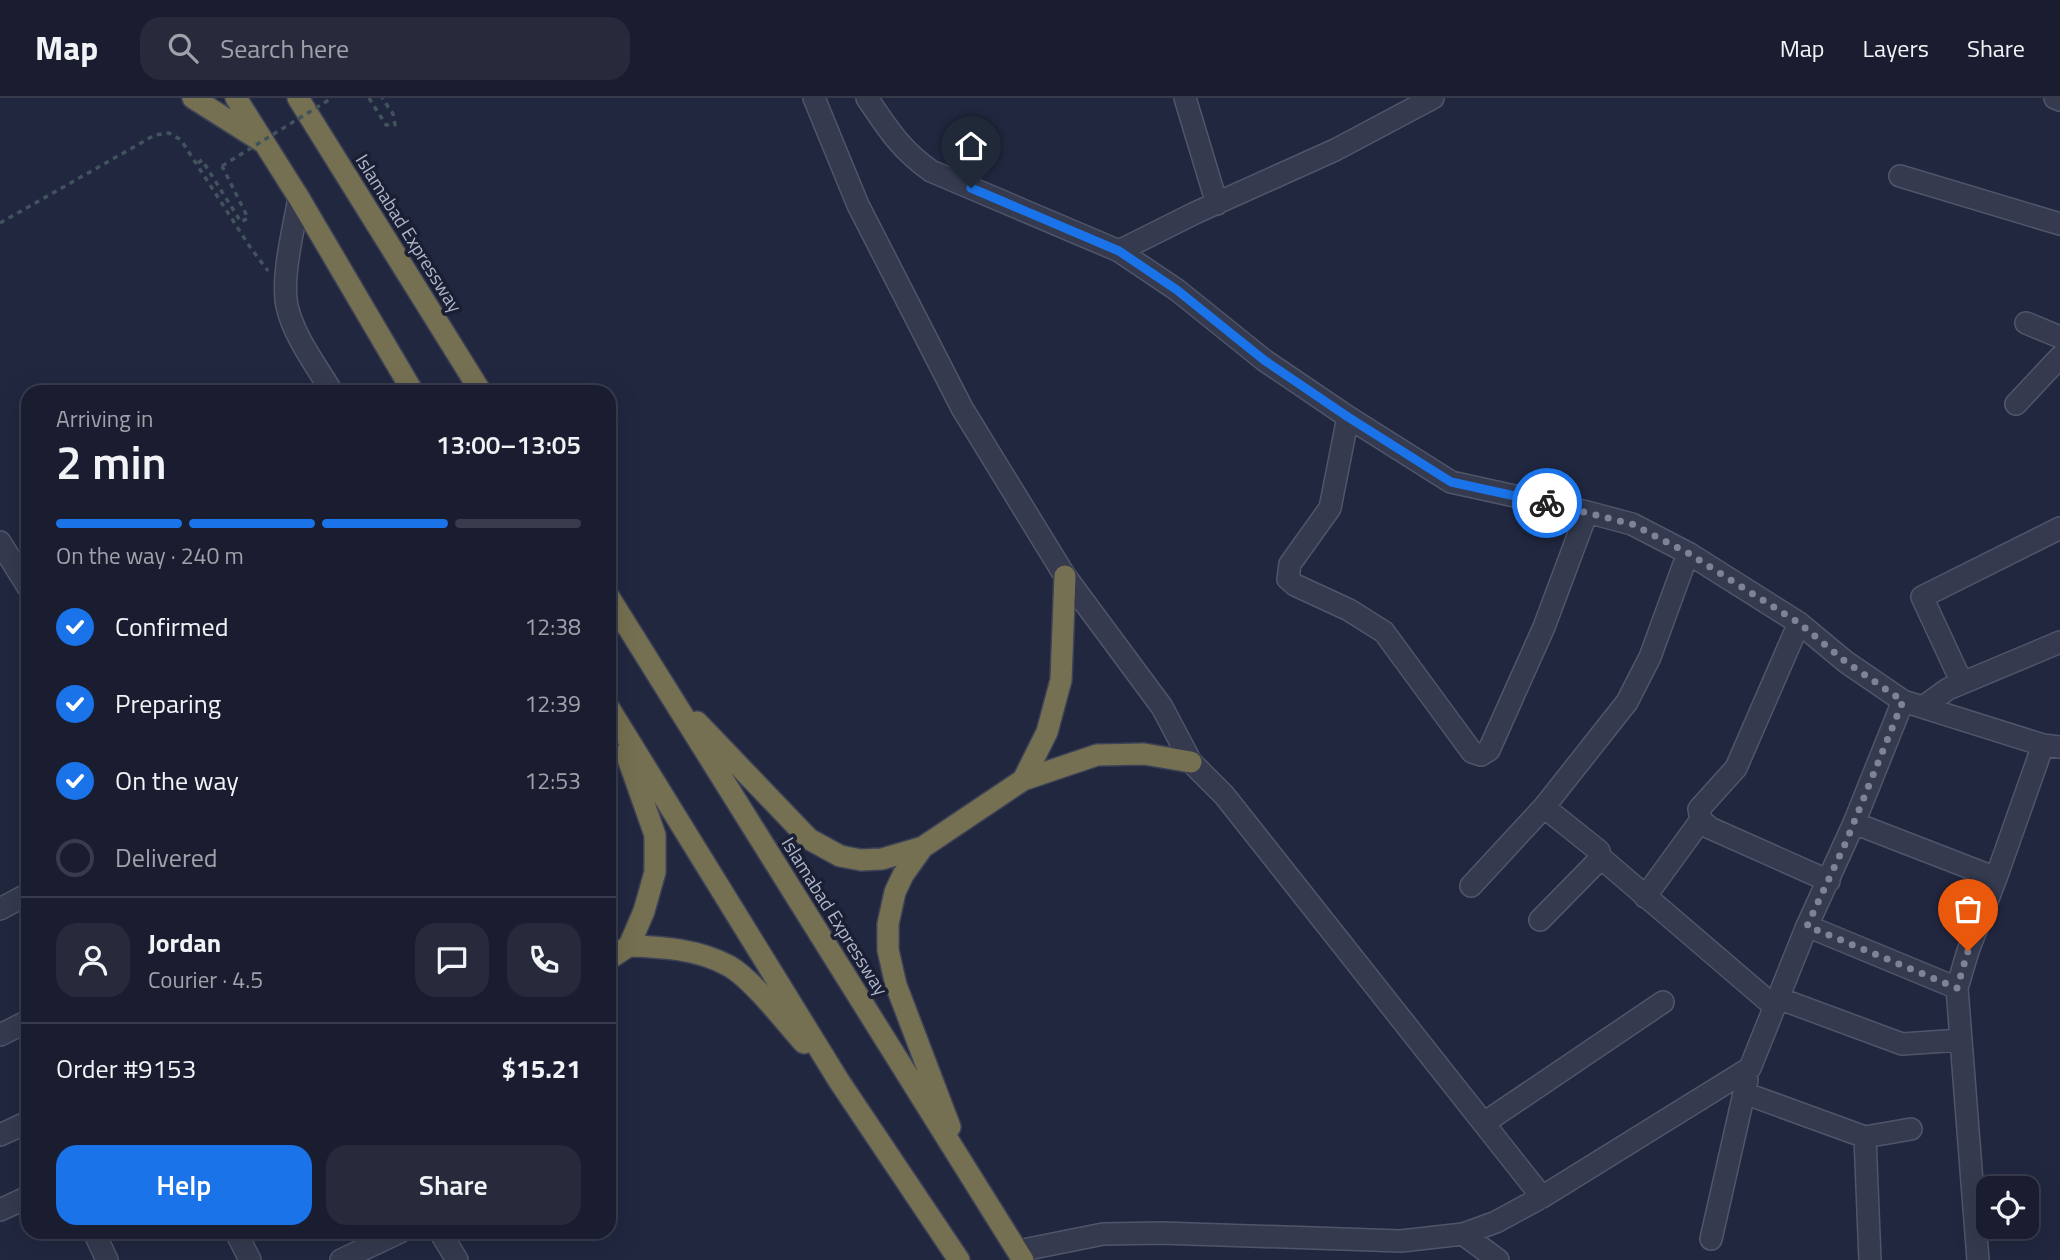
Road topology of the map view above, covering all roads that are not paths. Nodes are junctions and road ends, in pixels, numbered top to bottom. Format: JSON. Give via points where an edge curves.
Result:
{"nodes":[{"id":1,"x":193,"y":98,"type":"edge"},
{"id":2,"x":236,"y":98,"type":"edge"},
{"id":3,"x":298,"y":98,"type":"edge"},
{"id":4,"x":814,"y":98,"type":"edge"},
{"id":5,"x":867,"y":98,"type":"edge"},
{"id":6,"x":1185,"y":98,"type":"edge"},
{"id":7,"x":1433,"y":98,"type":"edge"},
{"id":8,"x":2055,"y":98,"type":"edge"},
{"id":9,"x":2060,"y":100,"type":"edge"},
{"id":10,"x":265,"y":144,"type":"junction"},
{"id":11,"x":1900,"y":176,"type":"dead end"},
{"id":12,"x":299,"y":198,"type":"junction"},
{"id":13,"x":1217,"y":204,"type":"junction"},
{"id":14,"x":2060,"y":224,"type":"edge"},
{"id":15,"x":1119,"y":251,"type":"junction"},
{"id":16,"x":2026,"y":323,"type":"dead end"},
{"id":17,"x":2060,"y":337,"type":"edge"},
{"id":18,"x":2060,"y":357,"type":"edge"},
{"id":19,"x":328,"y":385,"type":"edge"},
{"id":20,"x":409,"y":385,"type":"edge"},
{"id":21,"x":477,"y":385,"type":"edge"},
{"id":22,"x":2016,"y":404,"type":"dead end"},
{"id":23,"x":1348,"y":417,"type":"junction"},
{"id":24,"x":1587,"y":512,"type":"junction"},
{"id":25,"x":2060,"y":528,"type":"edge"},
{"id":26,"x":0,"y":542,"type":"edge"},
{"id":27,"x":1688,"y":553,"type":"junction"},
{"id":28,"x":6,"y":565,"type":"edge"},
{"id":29,"x":1065,"y":576,"type":"junction"},
{"id":30,"x":21,"y":580,"type":"edge"},
{"id":31,"x":616,"y":608,"type":"edge"},
{"id":32,"x":1799,"y":623,"type":"junction"},
{"id":33,"x":2060,"y":642,"type":"edge"},
{"id":34,"x":1962,"y":682,"type":"junction"},
{"id":35,"x":669,"y":693,"type":"junction"},
{"id":36,"x":1913,"y":704,"type":"junction"},
{"id":37,"x":616,"y":719,"type":"edge"},
{"id":38,"x":616,"y":727,"type":"edge"},
{"id":39,"x":2052,"y":746,"type":"edge"},
{"id":40,"x":1191,"y":762,"type":"junction"},
{"id":41,"x":1023,"y":779,"type":"junction"},
{"id":42,"x":1544,"y":807,"type":"junction"},
{"id":43,"x":1701,"y":820,"type":"junction"},
{"id":44,"x":1854,"y":823,"type":"junction"},
{"id":45,"x":923,"y":847,"type":"junction"},
{"id":46,"x":1600,"y":857,"type":"junction"},
{"id":47,"x":1996,"y":878,"type":"junction"},
{"id":48,"x":1829,"y":881,"type":"junction"},
{"id":49,"x":1471,"y":887,"type":"dead end"},
{"id":50,"x":1645,"y":897,"type":"junction"},
{"id":51,"x":21,"y":898,"type":"edge"},
{"id":52,"x":0,"y":909,"type":"edge"},
{"id":53,"x":1540,"y":920,"type":"dead end"},
{"id":54,"x":1807,"y":926,"type":"junction"},
{"id":55,"x":629,"y":946,"type":"junction"},
{"id":56,"x":616,"y":954,"type":"edge"},
{"id":57,"x":1957,"y":988,"type":"junction"},
{"id":58,"x":1663,"y":1002,"type":"dead end"},
{"id":59,"x":1777,"y":1002,"type":"junction"},
{"id":60,"x":21,"y":1024,"type":"edge"},
{"id":61,"x":0,"y":1035,"type":"edge"},
{"id":62,"x":1961,"y":1040,"type":"junction"},
{"id":63,"x":1750,"y":1068,"type":"junction"},
{"id":64,"x":839,"y":1081,"type":"junction"},
{"id":65,"x":1744,"y":1093,"type":"junction"},
{"id":66,"x":1484,"y":1123,"type":"junction"},
{"id":67,"x":21,"y":1125,"type":"edge"},
{"id":68,"x":1911,"y":1129,"type":"dead end"},
{"id":69,"x":0,"y":1135,"type":"edge"},
{"id":70,"x":1865,"y":1136,"type":"junction"},
{"id":71,"x":963,"y":1163,"type":"junction"},
{"id":72,"x":1542,"y":1197,"type":"junction"},
{"id":73,"x":21,"y":1200,"type":"edge"},
{"id":74,"x":0,"y":1210,"type":"edge"},
{"id":75,"x":1463,"y":1234,"type":"junction"},
{"id":76,"x":97,"y":1239,"type":"edge"},
{"id":77,"x":240,"y":1239,"type":"edge"},
{"id":78,"x":381,"y":1239,"type":"edge"},
{"id":79,"x":444,"y":1239,"type":"edge"},
{"id":80,"x":1711,"y":1239,"type":"dead end"},
{"id":81,"x":1020,"y":1256,"type":"edge"},
{"id":82,"x":107,"y":1260,"type":"edge"},
{"id":83,"x":250,"y":1260,"type":"edge"},
{"id":84,"x":341,"y":1260,"type":"edge"},
{"id":85,"x":457,"y":1260,"type":"edge"},
{"id":86,"x":958,"y":1260,"type":"edge"},
{"id":87,"x":1498,"y":1260,"type":"edge"},
{"id":88,"x":1870,"y":1260,"type":"edge"},
{"id":89,"x":1978,"y":1260,"type":"edge"}],
"edges":[{"from":1,"to":10,"type":"highway"},
{"from":2,"to":10,"type":"highway"},
{"from":3,"to":21,"type":"highway","name":"Islamabad Expressway"},
{"from":4,"to":29,"type":"street","via":[[858,205],[962,408]]},
{"from":5,"to":15,"type":"street","via":[[910,156],[931,171]]},
{"from":6,"to":13,"type":"street"},
{"from":7,"to":13,"type":"street","via":[[1335,150]]},
{"from":8,"to":9,"type":"street"},
{"from":10,"to":12,"type":"highway"},
{"from":11,"to":14,"type":"street"},
{"from":12,"to":19,"type":"street","via":[[287,306],[298,335]]},
{"from":12,"to":20,"type":"highway"},
{"from":13,"to":15,"type":"street"},
{"from":15,"to":23,"type":"street"},
{"from":16,"to":17,"type":"street"},
{"from":18,"to":22,"type":"street"},
{"from":23,"to":24,"type":"street","via":[[1451,482]]},
{"from":23,"to":24,"type":"street","via":[[1330,508],[1290,564],[1288,579],[1384,632],[1472,752],[1481,755],[1489,750],[1544,627]]},
{"from":24,"to":27,"type":"street","via":[[1632,524]]},
{"from":25,"to":34,"type":"street","via":[[1922,597]]},
{"from":26,"to":28,"type":"street"},
{"from":27,"to":32,"type":"street"},
{"from":27,"to":42,"type":"street","via":[[1650,657],[1627,702]]},
{"from":28,"to":30,"type":"street"},
{"from":29,"to":40,"type":"street","via":[[1162,707]]},
{"from":29,"to":41,"type":"highway","via":[[1061,680],[1047,732]]},
{"from":31,"to":35,"type":"highway","name":"Islamabad Expressway"},
{"from":32,"to":36,"type":"street","via":[[1846,662]]},
{"from":32,"to":43,"type":"street","via":[[1736,768],[1699,809]]},
{"from":33,"to":34,"type":"street"},
{"from":34,"to":36,"type":"street"},
{"from":35,"to":45,"type":"highway","via":[[809,839],[840,856],[861,860]]},
{"from":35,"to":71,"type":"highway","name":"Islamabad Expressway"},
{"from":36,"to":39,"type":"street"},
{"from":36,"to":44,"type":"street"},
{"from":37,"to":64,"type":"highway"},
{"from":38,"to":55,"type":"highway","via":[[654,835],[654,872],[645,912]]},
{"from":39,"to":47,"type":"street"},
{"from":40,"to":41,"type":"highway","via":[[1144,754],[1097,755]]},
{"from":40,"to":66,"type":"street","via":[[1224,795]]},
{"from":41,"to":45,"type":"highway"},
{"from":42,"to":46,"type":"street","via":[[1599,851]]},
{"from":42,"to":49,"type":"street"},
{"from":43,"to":48,"type":"street"},
{"from":43,"to":50,"type":"street"},
{"from":44,"to":47,"type":"street"},
{"from":44,"to":48,"type":"street"},
{"from":45,"to":71,"type":"highway","via":[[895,892],[888,950],[896,985]]},
{"from":46,"to":50,"type":"street"},
{"from":46,"to":53,"type":"street"},
{"from":47,"to":57,"type":"street"},
{"from":48,"to":54,"type":"street"},
{"from":50,"to":59,"type":"street"},
{"from":51,"to":52,"type":"street"},
{"from":54,"to":57,"type":"street"},
{"from":54,"to":59,"type":"street"},
{"from":55,"to":56,"type":"highway"},
{"from":55,"to":64,"type":"highway","via":[[697,953],[730,966]]},
{"from":57,"to":62,"type":"street"},
{"from":58,"to":66,"type":"street"},
{"from":59,"to":62,"type":"street","via":[[1902,1044]]},
{"from":59,"to":63,"type":"street"},
{"from":60,"to":61,"type":"street"},
{"from":62,"to":89,"type":"street"},
{"from":63,"to":65,"type":"street"},
{"from":63,"to":72,"type":"street"},
{"from":64,"to":86,"type":"highway"},
{"from":65,"to":70,"type":"street"},
{"from":65,"to":80,"type":"street"},
{"from":66,"to":72,"type":"street"},
{"from":67,"to":69,"type":"street"},
{"from":68,"to":70,"type":"street"},
{"from":70,"to":88,"type":"street"},
{"from":71,"to":81,"type":"highway","name":"Islamabad Expressway"},
{"from":72,"to":75,"type":"street"},
{"from":73,"to":74,"type":"street"},
{"from":75,"to":81,"type":"street","via":[[1401,1241],[1103,1234]]},
{"from":75,"to":87,"type":"street"},
{"from":76,"to":82,"type":"street"},
{"from":77,"to":83,"type":"street"},
{"from":78,"to":84,"type":"street"},
{"from":79,"to":85,"type":"street"}]}
